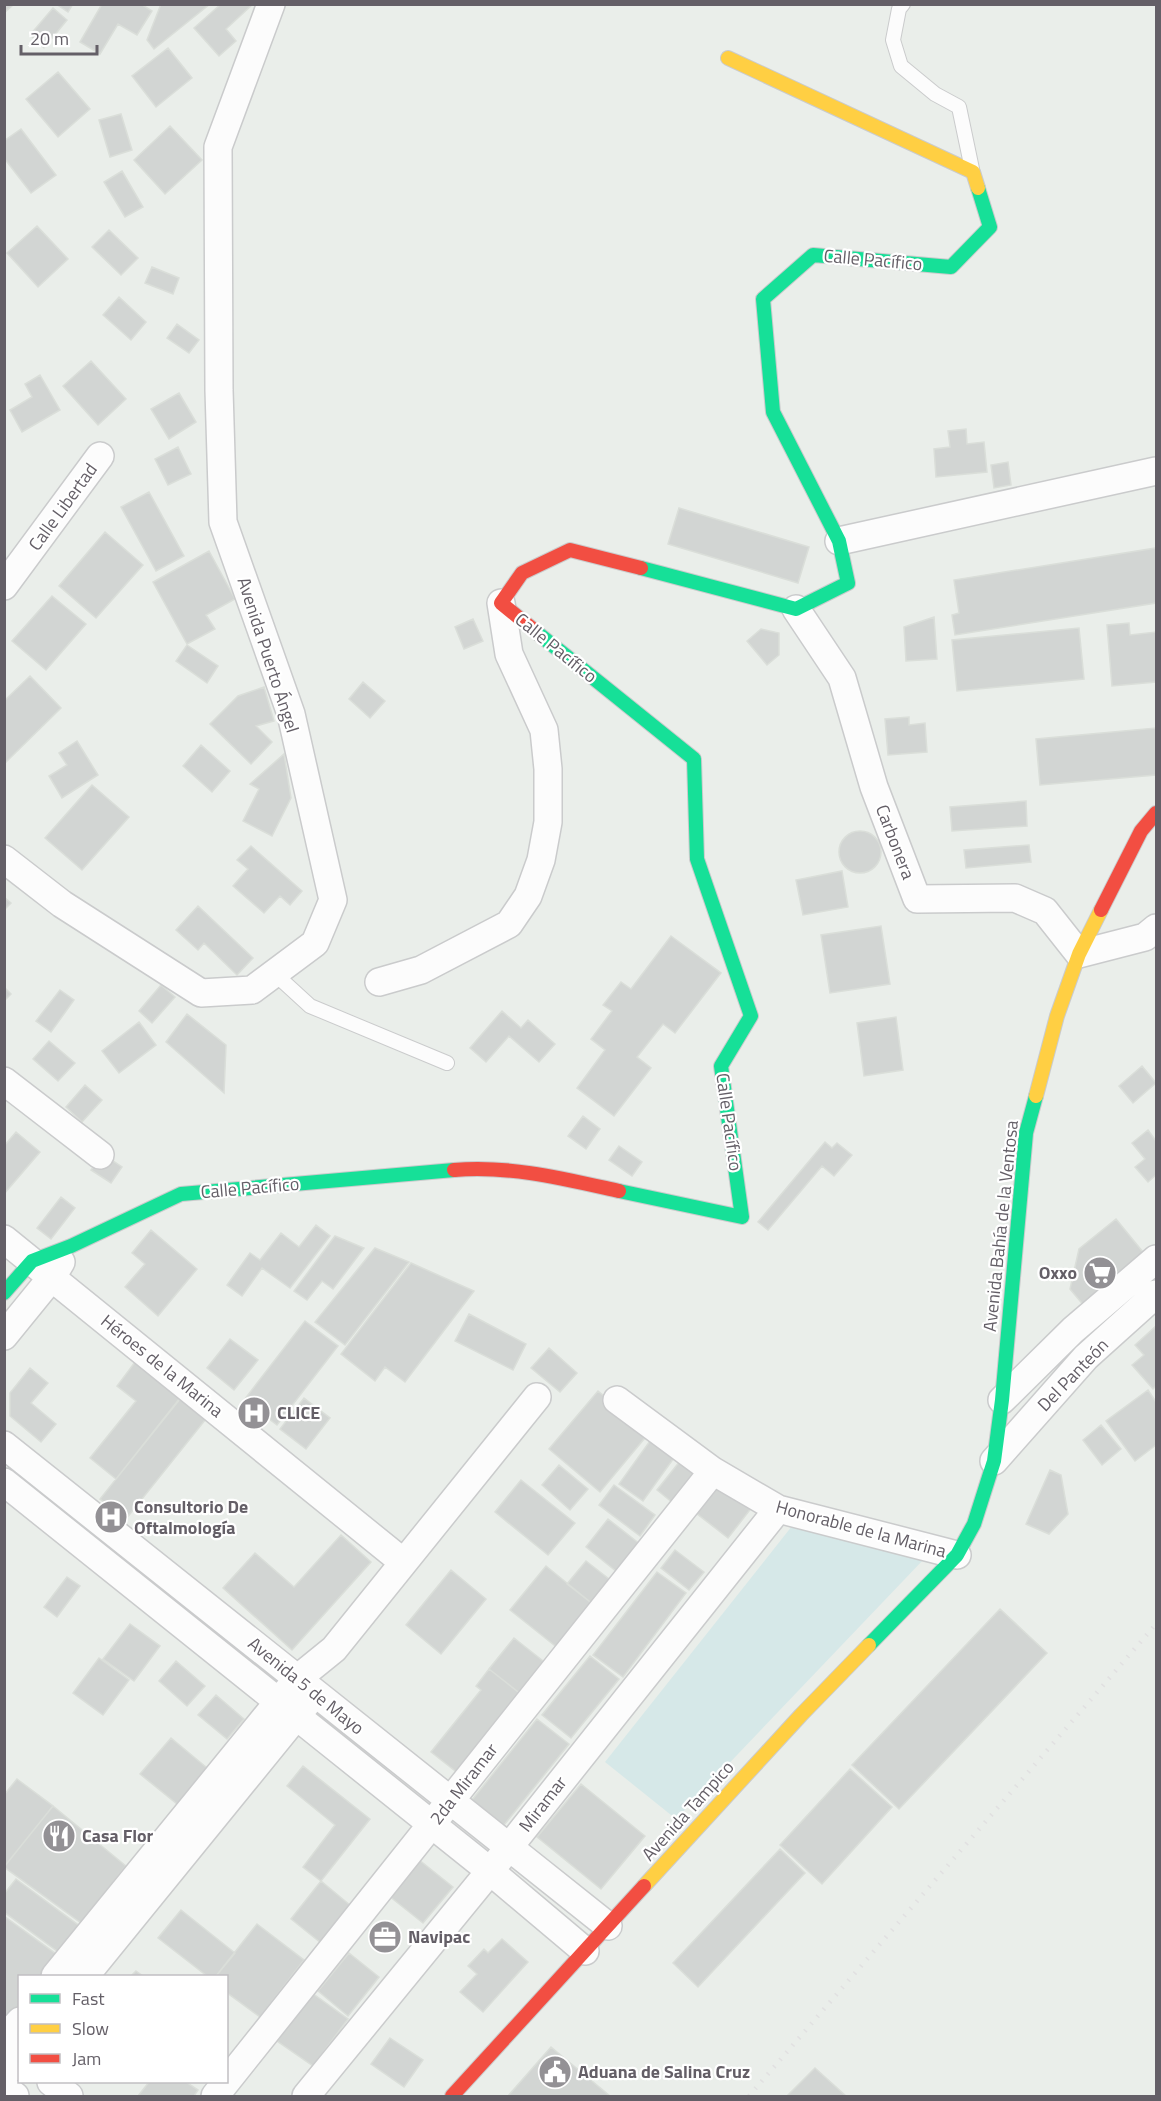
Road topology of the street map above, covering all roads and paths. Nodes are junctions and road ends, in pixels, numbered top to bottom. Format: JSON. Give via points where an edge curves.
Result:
{"nodes":[{"id":1,"x":271,"y":4,"type":"edge"},
{"id":2,"x":903,"y":4,"type":"edge"},
{"id":3,"x":728,"y":58,"type":"dead end"},
{"id":4,"x":973,"y":172,"type":"junction"},
{"id":5,"x":100,"y":456,"type":"dead end"},
{"id":6,"x":1156,"y":471,"type":"edge"},
{"id":7,"x":839,"y":541,"type":"junction"},
{"id":8,"x":4,"y":586,"type":"edge"},
{"id":9,"x":501,"y":603,"type":"junction"},
{"id":10,"x":796,"y":609,"type":"junction"},
{"id":11,"x":1156,"y":813,"type":"edge"},
{"id":12,"x":4,"y":859,"type":"edge"},
{"id":13,"x":1156,"y":928,"type":"edge"},
{"id":14,"x":1079,"y":954,"type":"junction"},
{"id":15,"x":274,"y":974,"type":"junction"},
{"id":16,"x":379,"y":982,"type":"dead end"},
{"id":17,"x":447,"y":1063,"type":"dead end"},
{"id":18,"x":4,"y":1081,"type":"edge"},
{"id":19,"x":100,"y":1155,"type":"dead end"},
{"id":20,"x":4,"y":1239,"type":"edge"},
{"id":21,"x":71,"y":1246,"type":"joint"},
{"id":22,"x":1156,"y":1259,"type":"edge"},
{"id":23,"x":42,"y":1269,"type":"junction"},
{"id":24,"x":4,"y":1293,"type":"edge"},
{"id":25,"x":1156,"y":1294,"type":"edge"},
{"id":26,"x":4,"y":1336,"type":"edge"},
{"id":27,"x":537,"y":1397,"type":"dead end"},
{"id":28,"x":616,"y":1400,"type":"dead end"},
{"id":29,"x":1002,"y":1400,"type":"junction"},
{"id":30,"x":4,"y":1445,"type":"edge"},
{"id":31,"x":994,"y":1461,"type":"junction"},
{"id":32,"x":713,"y":1471,"type":"junction"},
{"id":33,"x":4,"y":1482,"type":"edge"},
{"id":34,"x":777,"y":1509,"type":"junction"},
{"id":35,"x":957,"y":1555,"type":"junction"},
{"id":36,"x":403,"y":1562,"type":"junction"},
{"id":37,"x":306,"y":1686,"type":"junction"},
{"id":38,"x":287,"y":1708,"type":"junction"},
{"id":39,"x":450,"y":1802,"type":"junction"},
{"id":40,"x":432,"y":1824,"type":"junction"},
{"id":41,"x":508,"y":1848,"type":"junction"},
{"id":42,"x":490,"y":1871,"type":"junction"},
{"id":43,"x":608,"y":1926,"type":"junction"},
{"id":44,"x":585,"y":1952,"type":"junction"},
{"id":45,"x":57,"y":1975,"type":"edge"},
{"id":46,"x":87,"y":1975,"type":"edge"},
{"id":47,"x":18,"y":2023,"type":"edge"},
{"id":48,"x":4,"y":2039,"type":"edge"},
{"id":49,"x":4,"y":2045,"type":"edge"},
{"id":50,"x":18,"y":2056,"type":"edge"},
{"id":51,"x":18,"y":2059,"type":"edge"},
{"id":52,"x":4,"y":2075,"type":"edge"},
{"id":53,"x":228,"y":2081,"type":"edge"},
{"id":54,"x":52,"y":2083,"type":"edge"},
{"id":55,"x":226,"y":2083,"type":"edge"},
{"id":56,"x":4,"y":2088,"type":"edge"},
{"id":57,"x":15,"y":2097,"type":"edge"},
{"id":58,"x":69,"y":2097,"type":"edge"},
{"id":59,"x":215,"y":2097,"type":"edge"},
{"id":60,"x":306,"y":2097,"type":"edge"},
{"id":61,"x":452,"y":2097,"type":"edge"}],
"edges":[{"from":1,"to":15,"type":"street","name":"Avenida Puerto Ángel","via":[[218,147],[223,522],[291,714],[333,900],[315,943]]},
{"from":2,"to":4,"type":"lane","via":[[893,40],[902,66],[934,94],[959,107]]},
{"from":3,"to":4,"type":"street"},
{"from":4,"to":7,"type":"street","name":"Calle Pacífico","via":[[990,227],[951,267],[813,255],[763,299],[772,412]]},
{"from":5,"to":8,"type":"street","name":"Calle Libertad"},
{"from":6,"to":7,"type":"street"},
{"from":7,"to":10,"type":"street","name":"Calle Pacífico","via":[[848,583]]},
{"from":9,"to":10,"type":"street","name":"Calle Pacífico","via":[[522,573],[570,550]]},
{"from":9,"to":16,"type":"street","via":[[509,654],[544,730],[548,822],[541,860],[528,896],[509,924],[421,970]]},
{"from":9,"to":21,"type":"street","name":"Calle Pacífico","via":[[694,759],[697,859],[751,1016],[721,1066],[742,1217],[537,1173],[483,1167],[181,1194]]},
{"from":10,"to":14,"type":"street","name":"Carbonera","via":[[842,678],[874,787],[917,899],[1015,898],[1045,911]]},
{"from":11,"to":14,"type":"street","name":"Avenida Bahía de la Ventosa","via":[[1141,831]]},
{"from":12,"to":15,"type":"street","name":"Avenida Puerto Ángel","via":[[62,904],[201,993],[252,990]]},
{"from":13,"to":14,"type":"street","via":[[1145,938]]},
{"from":14,"to":29,"type":"street","name":"Avenida Bahía de la Ventosa","via":[[1057,1016],[1026,1133]]},
{"from":15,"to":17,"type":"lane","via":[[310,1006]]},
{"from":18,"to":19,"type":"street"},
{"from":20,"to":23,"type":"street","name":"Héroes de la Marina"},
{"from":21,"to":23,"type":"street","name":"Calle Pacífico"},
{"from":22,"to":29,"type":"street","name":"Del Panteón","via":[[1072,1330]]},
{"from":23,"to":24,"type":"street","name":"Calle Pacífico"},
{"from":23,"to":26,"type":"street","name":"Calle Pacífico"},
{"from":23,"to":36,"type":"street","name":"Héroes de la Marina"},
{"from":25,"to":31,"type":"street","name":"Del Panteón","via":[[1086,1357]]},
{"from":27,"to":36,"type":"street"},
{"from":28,"to":32,"type":"street","name":"Honorable de la Marina"},
{"from":29,"to":31,"type":"street","name":"Avenida Bahía de la Ventosa"},
{"from":30,"to":37,"type":"street","name":"Avenida 5 de Mayo"},
{"from":31,"to":35,"type":"street","name":"Avenida Bahía de la Ventosa","via":[[974,1524]]},
{"from":32,"to":34,"type":"street","name":"Honorable de la Marina"},
{"from":32,"to":39,"type":"street","name":"2da Miramar"},
{"from":33,"to":38,"type":"street","name":"Avenida 5 de Mayo"},
{"from":34,"to":35,"type":"street","name":"Honorable de la Marina"},
{"from":34,"to":41,"type":"street","name":"Miramar"},
{"from":35,"to":43,"type":"street","name":"Avenida Tampico","via":[[801,1715]]},
{"from":36,"to":37,"type":"street"},
{"from":37,"to":38,"type":"street"},
{"from":37,"to":39,"type":"street","name":"Avenida 5 de Mayo"},
{"from":38,"to":40,"type":"street","name":"Avenida 5 de Mayo"},
{"from":38,"to":45,"type":"street"},
{"from":38,"to":46,"type":"street"},
{"from":39,"to":40,"type":"street","name":"2da Miramar"},
{"from":39,"to":41,"type":"street","name":"Avenida 5 de Mayo"},
{"from":40,"to":42,"type":"street","name":"Avenida 5 de Mayo"},
{"from":40,"to":53,"type":"street","name":"2da Miramar"},
{"from":41,"to":42,"type":"street","name":"Miramar"},
{"from":41,"to":43,"type":"street","name":"Avenida 5 de Mayo"},
{"from":42,"to":44,"type":"street","name":"Avenida 5 de Mayo"},
{"from":42,"to":60,"type":"street","name":"Miramar"},
{"from":43,"to":44,"type":"street","name":"Avenida Tampico"},
{"from":44,"to":61,"type":"street","name":"Avenida Tampico"},
{"from":47,"to":48,"type":"street"},
{"from":49,"to":50,"type":"street"},
{"from":51,"to":52,"type":"street"},
{"from":54,"to":58,"type":"street"},
{"from":55,"to":59,"type":"street","name":"2da Miramar"},
{"from":56,"to":57,"type":"street"}]}
